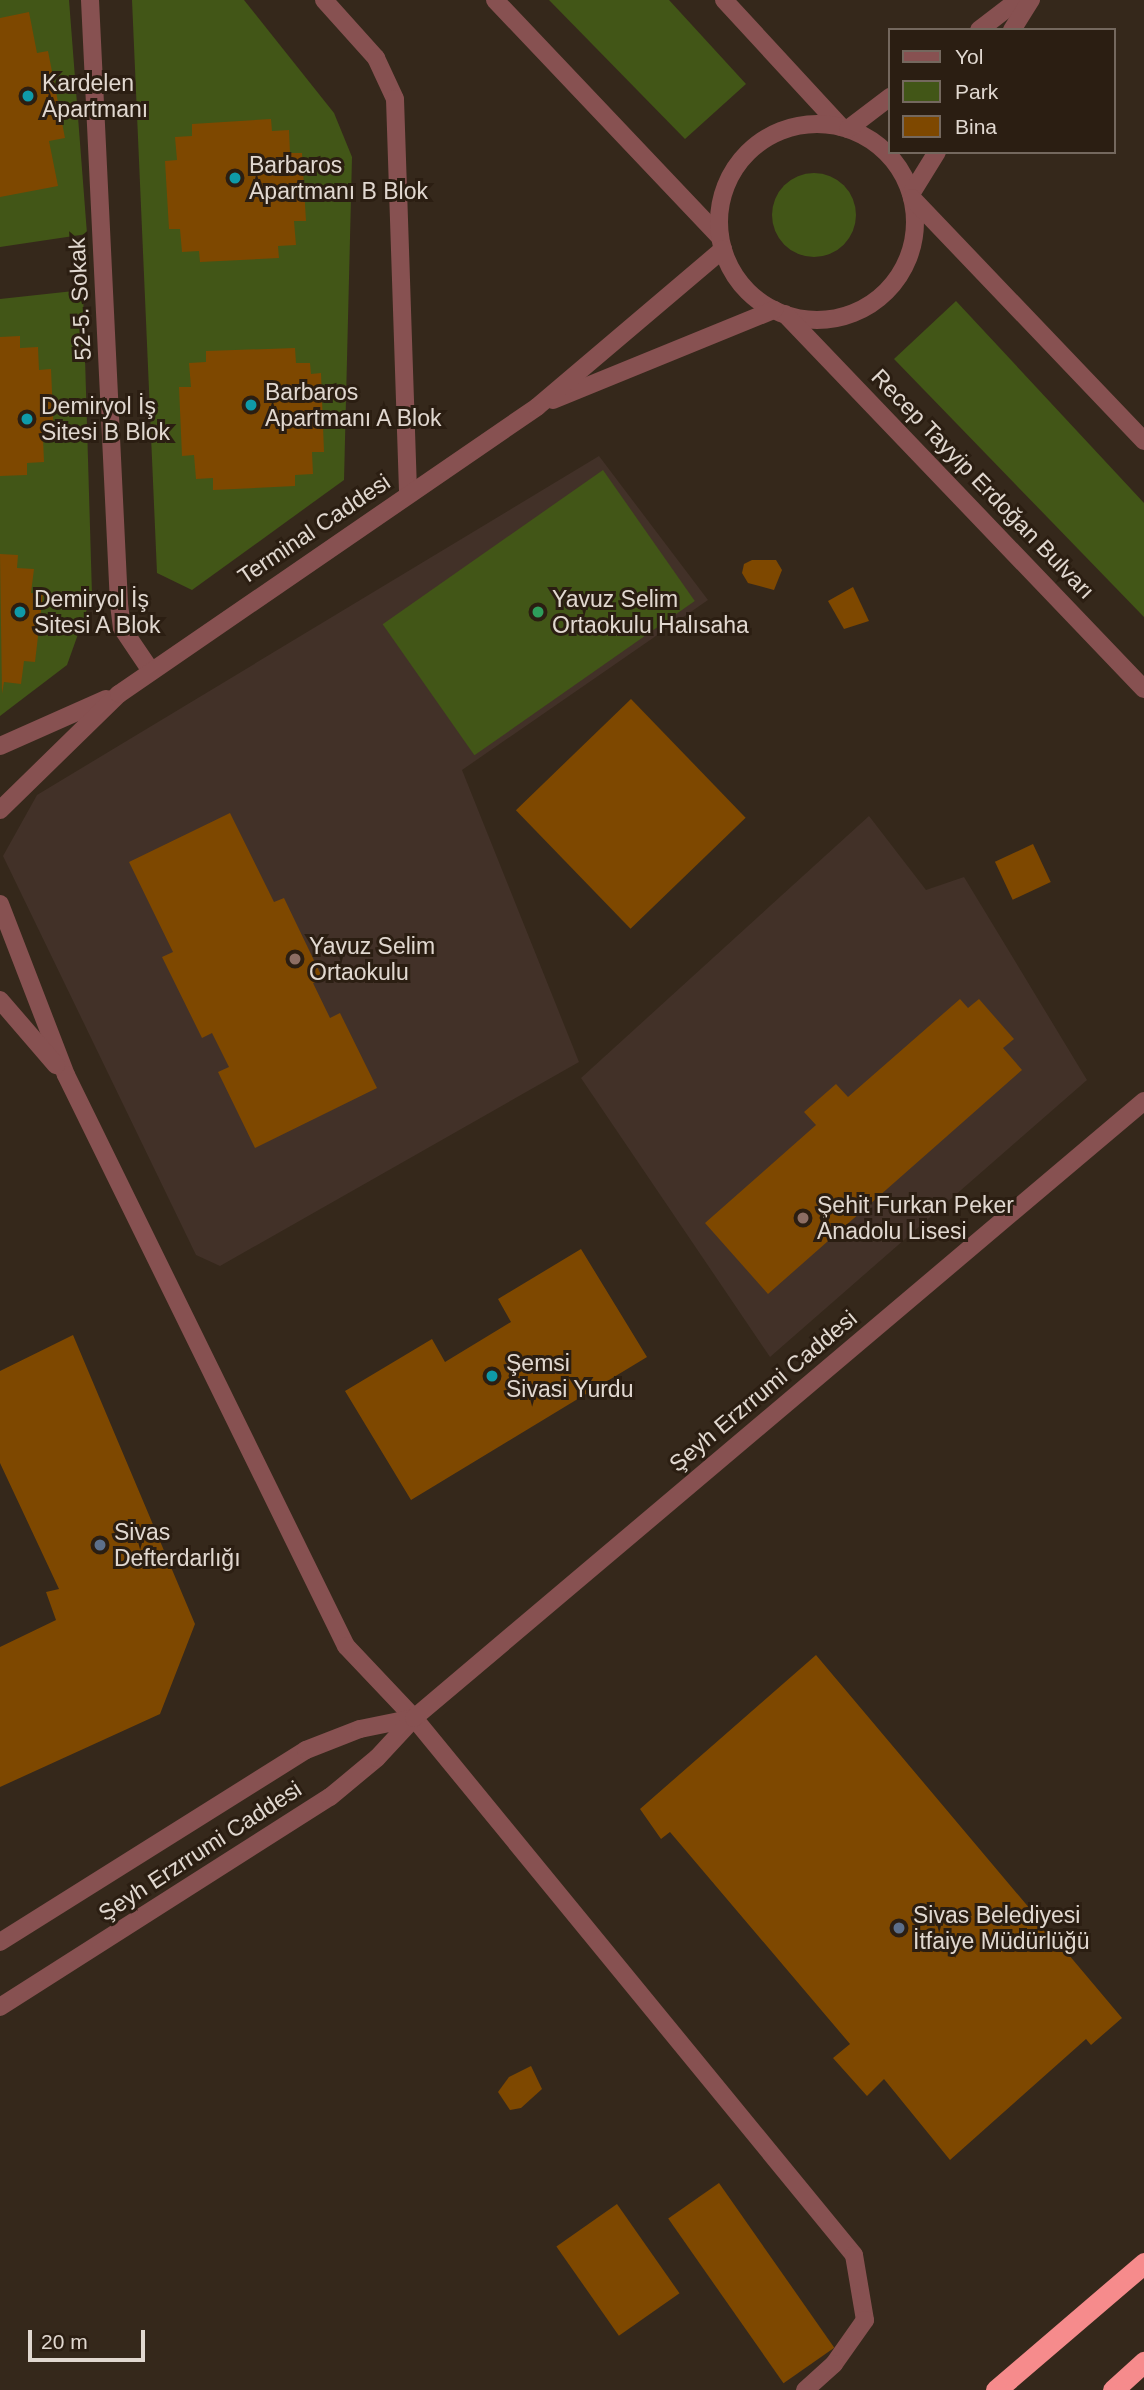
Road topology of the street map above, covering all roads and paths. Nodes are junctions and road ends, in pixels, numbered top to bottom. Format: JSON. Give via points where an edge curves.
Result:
{"nodes":[{"id":1,"x":90,"y":0,"type":"edge"},
{"id":2,"x":324,"y":0,"type":"edge"},
{"id":3,"x":495,"y":0,"type":"edge"},
{"id":4,"x":724,"y":0,"type":"edge"},
{"id":5,"x":1018,"y":0,"type":"edge"},
{"id":6,"x":1031,"y":0,"type":"edge"},
{"id":7,"x":982,"y":28,"type":"edge"},
{"id":8,"x":1013,"y":28,"type":"edge"},
{"id":9,"x":888,"y":98,"type":"edge"},
{"id":10,"x":845,"y":128,"type":"junction"},
{"id":11,"x":888,"y":153,"type":"edge"},
{"id":12,"x":889,"y":154,"type":"edge"},
{"id":13,"x":936,"y":154,"type":"edge"},
{"id":14,"x":911,"y":196,"type":"junction"},
{"id":15,"x":721,"y":243,"type":"junction"},
{"id":16,"x":780,"y":312,"type":"junction"},
{"id":17,"x":537,"y":407,"type":"junction"},
{"id":18,"x":1144,"y":441,"type":"edge"},
{"id":19,"x":408,"y":494,"type":"junction"},
{"id":20,"x":151,"y":671,"type":"junction"},
{"id":21,"x":1144,"y":689,"type":"edge"},
{"id":22,"x":119,"y":694,"type":"junction"},
{"id":23,"x":0,"y":746,"type":"edge"},
{"id":24,"x":0,"y":810,"type":"edge"},
{"id":25,"x":0,"y":904,"type":"edge"},
{"id":26,"x":0,"y":1000,"type":"edge"},
{"id":27,"x":66,"y":1075,"type":"junction"},
{"id":28,"x":1144,"y":1101,"type":"edge"},
{"id":29,"x":414,"y":1718,"type":"junction"},
{"id":30,"x":0,"y":1942,"type":"edge"},
{"id":31,"x":0,"y":2007,"type":"edge"},
{"id":32,"x":1144,"y":2263,"type":"edge"},
{"id":33,"x":1144,"y":2362,"type":"edge"},
{"id":34,"x":805,"y":2390,"type":"edge"},
{"id":35,"x":996,"y":2390,"type":"edge"},
{"id":36,"x":1112,"y":2390,"type":"edge"}],
"edges":[{"from":1,"to":20,"type":"street","name":"52-5. Sokak","via":[[119,604],[122,628]]},
{"from":2,"to":19,"type":"street","via":[[376,58],[395,99]]},
{"from":3,"to":15,"type":"street"},
{"from":4,"to":10,"type":"street"},
{"from":5,"to":7,"type":"street"},
{"from":6,"to":8,"type":"street"},
{"from":9,"to":10,"type":"street"},
{"from":10,"to":11,"type":"street"},
{"from":10,"to":15,"type":"street","via":[[789,128],[749,151],[724,191]]},
{"from":12,"to":14,"type":"street"},
{"from":13,"to":14,"type":"street"},
{"from":14,"to":16,"type":"street","via":[[913,241],[900,274],[885,292],[855,312],[832,318]]},
{"from":14,"to":18,"type":"street"},
{"from":15,"to":16,"type":"street","via":[[746,290]]},
{"from":15,"to":17,"type":"street","name":"Terminal Caddesi"},
{"from":16,"to":17,"type":"street","name":"Terminal Caddesi"},
{"from":16,"to":21,"type":"street","name":"Recep Tayyip Erdoğan Bulvarı"},
{"from":17,"to":19,"type":"street","name":"Terminal Caddesi"},
{"from":19,"to":20,"type":"street","name":"Terminal Caddesi"},
{"from":20,"to":22,"type":"street","name":"Terminal Caddesi"},
{"from":22,"to":23,"type":"street","name":"Terminal Caddesi"},
{"from":22,"to":24,"type":"street","name":"Terminal Caddesi"},
{"from":25,"to":27,"type":"street"},
{"from":26,"to":27,"type":"street"},
{"from":27,"to":29,"type":"street","via":[[346,1646]]},
{"from":28,"to":29,"type":"street","name":"Şeyh Erzrrumi Caddesi"},
{"from":29,"to":30,"type":"street","name":"Şeyh Erzrrumi Caddesi","via":[[359,1729],[306,1750]]},
{"from":29,"to":31,"type":"street","name":"Şeyh Erzrrumi Caddesi","via":[[377,1758],[330,1797]]},
{"from":29,"to":34,"type":"street","via":[[854,2255],[865,2319],[834,2364]]},
{"from":32,"to":35,"type":"highway"},
{"from":33,"to":36,"type":"highway"}]}
